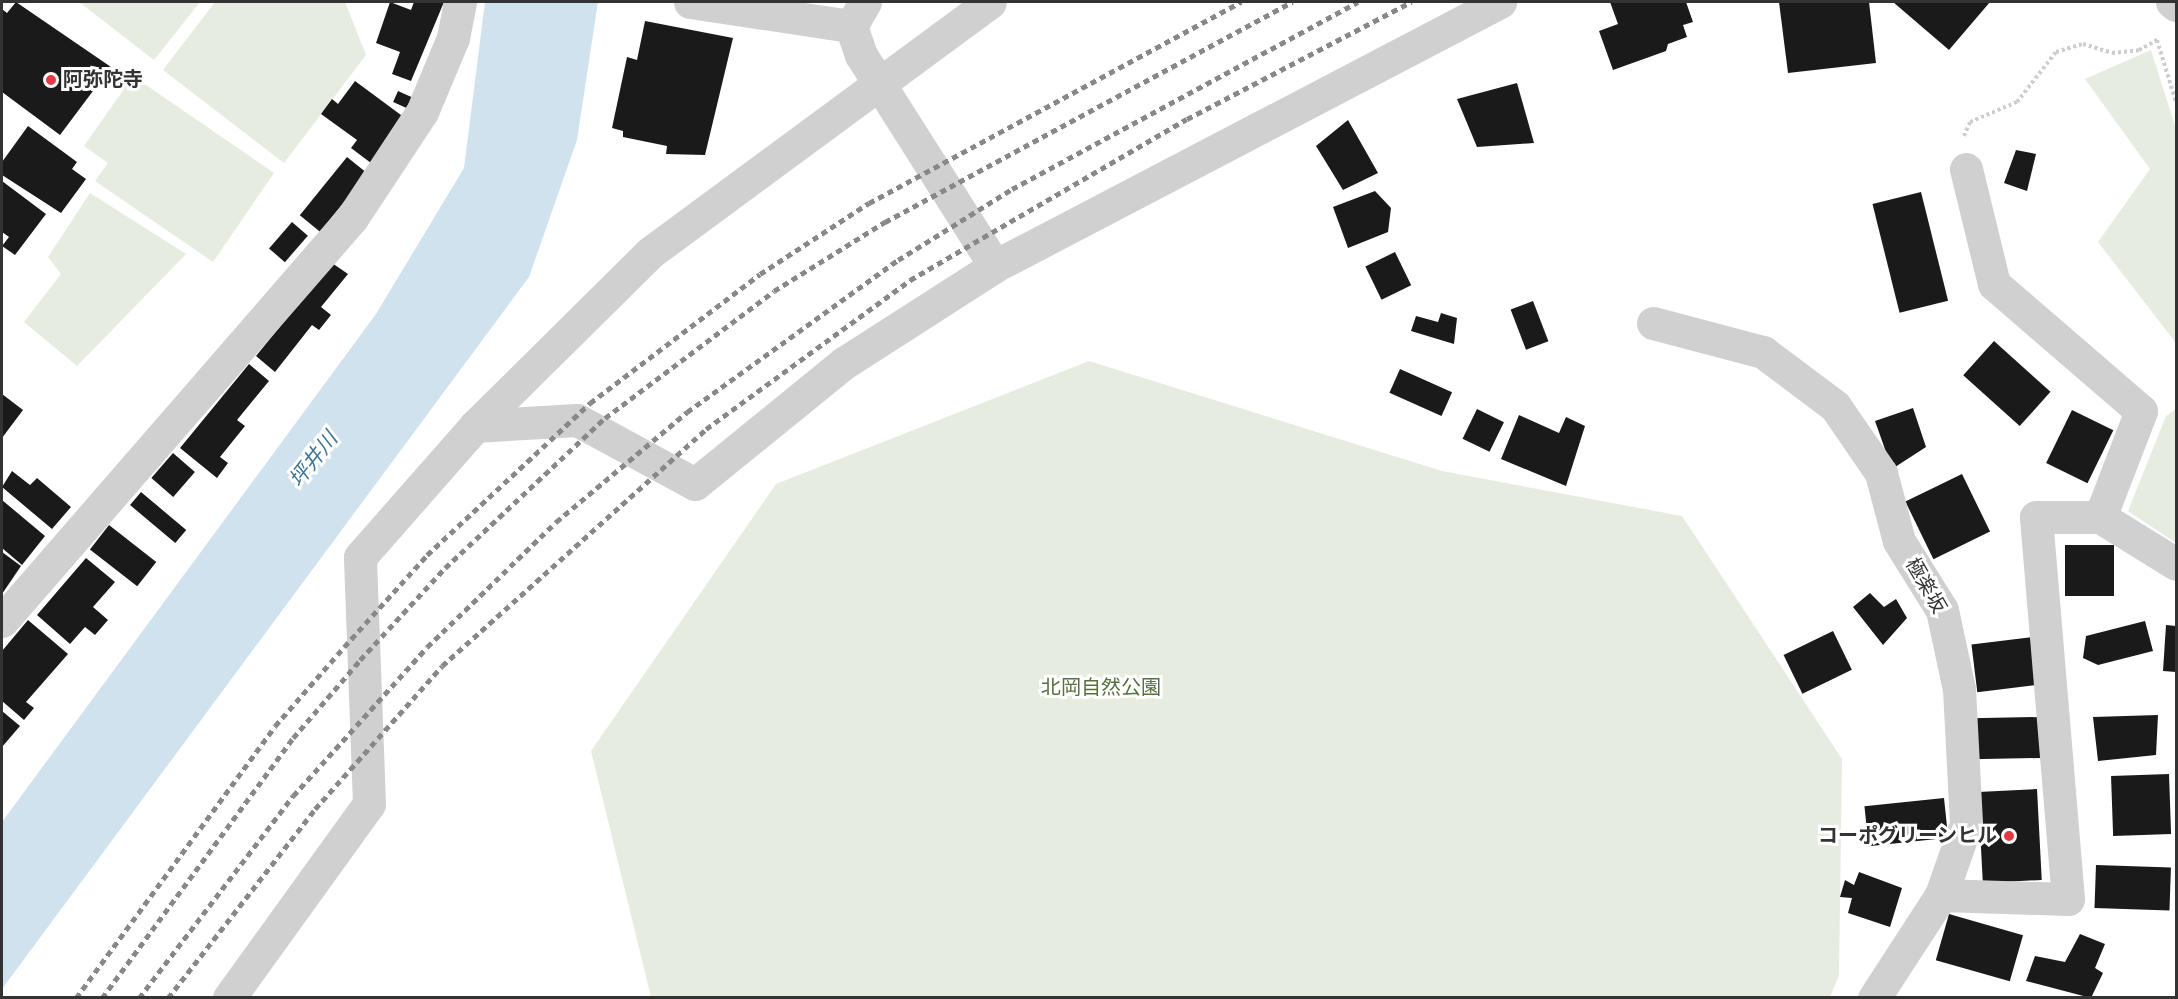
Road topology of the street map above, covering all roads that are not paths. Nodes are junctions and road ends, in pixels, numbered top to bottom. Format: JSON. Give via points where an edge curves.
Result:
{"nodes":[{"id":1,"x":460,"y":2,"type":"edge"},
{"id":2,"x":690,"y":2,"type":"edge"},
{"id":3,"x":990,"y":2,"type":"edge"},
{"id":4,"x":1500,"y":2,"type":"edge"},
{"id":5,"x":2172,"y":2,"type":"edge"},
{"id":6,"x":2176,"y":5,"type":"edge"},
{"id":7,"x":858,"y":14,"type":"edge"},
{"id":8,"x":880,"y":86,"type":"junction"},
{"id":9,"x":1966,"y":169,"type":"road end"},
{"id":10,"x":995,"y":266,"type":"junction"},
{"id":11,"x":1653,"y":323,"type":"dead end"},
{"id":12,"x":476,"y":426,"type":"junction"},
{"id":13,"x":2100,"y":517,"type":"junction"},
{"id":14,"x":2176,"y":564,"type":"edge"},
{"id":15,"x":2,"y":621,"type":"edge"},
{"id":16,"x":1941,"y":895,"type":"junction"},
{"id":17,"x":229,"y":998,"type":"edge"},
{"id":18,"x":1874,"y":998,"type":"edge"}],
"edges":[{"from":1,"to":15,"type":"street","via":[[453,38],[422,112],[352,218]]},
{"from":2,"to":7,"type":"street"},
{"from":3,"to":8,"type":"street"},
{"from":4,"to":10,"type":"street"},
{"from":5,"to":6,"type":"street"},
{"from":7,"to":8,"type":"street"},
{"from":8,"to":10,"type":"street"},
{"from":8,"to":12,"type":"street","via":[[651,252]]},
{"from":9,"to":13,"type":"street","via":[[1994,284],[2141,411]]},
{"from":10,"to":12,"type":"street","via":[[844,363],[695,484],[577,420]]},
{"from":11,"to":16,"type":"street","name":"極楽坂","via":[[1763,352],[1835,406],[1881,473],[1899,541],[1942,610],[1959,689],[1966,824]]},
{"from":12,"to":17,"type":"street","via":[[360,557],[369,804]]},
{"from":13,"to":14,"type":"street"},
{"from":13,"to":16,"type":"street","via":[[2036,517],[2068,899]]},
{"from":16,"to":18,"type":"street","name":"極楽坂"}]}
